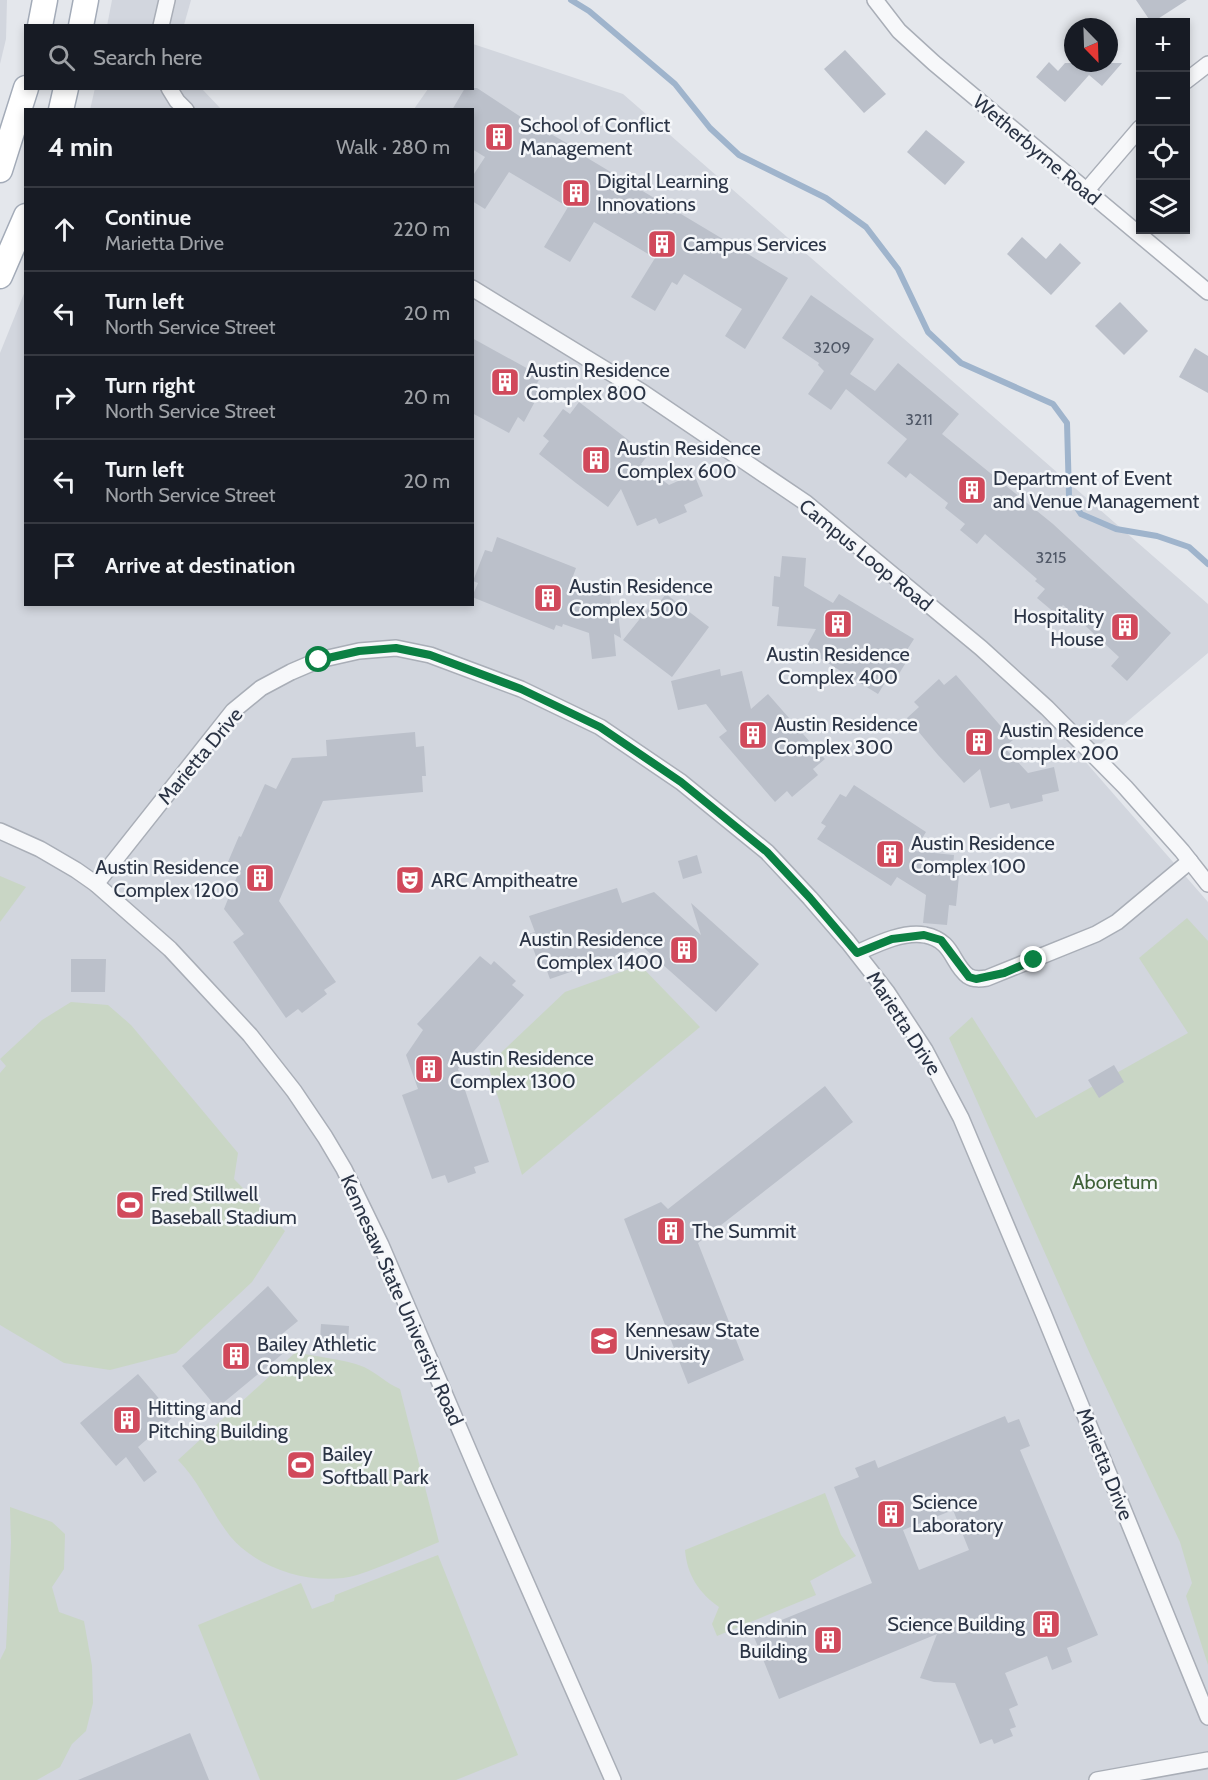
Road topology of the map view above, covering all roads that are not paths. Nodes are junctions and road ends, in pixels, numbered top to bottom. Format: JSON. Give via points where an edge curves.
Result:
{"nodes":[{"id":1,"x":45,"y":0,"type":"edge"},
{"id":2,"x":86,"y":0,"type":"edge"},
{"id":3,"x":167,"y":0,"type":"edge"},
{"id":4,"x":875,"y":0,"type":"edge"},
{"id":5,"x":40,"y":24,"type":"edge"},
{"id":6,"x":81,"y":24,"type":"edge"},
{"id":7,"x":161,"y":24,"type":"edge"},
{"id":8,"x":1208,"y":64,"type":"edge"},
{"id":9,"x":1190,"y":77,"type":"edge"},
{"id":10,"x":25,"y":90,"type":"edge"},
{"id":11,"x":66,"y":90,"type":"edge"},
{"id":12,"x":171,"y":90,"type":"edge"},
{"id":13,"x":61,"y":108,"type":"edge"},
{"id":14,"x":184,"y":108,"type":"edge"},
{"id":15,"x":1136,"y":133,"type":"edge"},
{"id":16,"x":0,"y":171,"type":"edge"},
{"id":17,"x":1086,"y":191,"type":"junction"},
{"id":18,"x":24,"y":221,"type":"edge"},
{"id":19,"x":0,"y":276,"type":"edge"},
{"id":20,"x":474,"y":289,"type":"edge"},
{"id":21,"x":1208,"y":292,"type":"edge"},
{"id":22,"x":0,"y":831,"type":"edge"},
{"id":23,"x":1190,"y":861,"type":"junction"},
{"id":24,"x":96,"y":884,"type":"junction"},
{"id":25,"x":1208,"y":884,"type":"edge"},
{"id":26,"x":857,"y":953,"type":"junction"},
{"id":27,"x":1208,"y":1717,"type":"edge"},
{"id":28,"x":1208,"y":1760,"type":"edge"},
{"id":29,"x":613,"y":1780,"type":"edge"},
{"id":30,"x":1097,"y":1780,"type":"edge"}],
"edges":[{"from":1,"to":5,"type":"main road"},
{"from":2,"to":6,"type":"main road"},
{"from":3,"to":7,"type":"street"},
{"from":4,"to":17,"type":"street","name":"Wetherbyrne Road","via":[[899,31],[934,63]]},
{"from":8,"to":9,"type":"street"},
{"from":10,"to":16,"type":"main road"},
{"from":11,"to":13,"type":"main road"},
{"from":12,"to":14,"type":"street"},
{"from":15,"to":17,"type":"street"},
{"from":17,"to":21,"type":"street","name":"Wetherbyrne Road"},
{"from":18,"to":19,"type":"main road"},
{"from":20,"to":23,"type":"street","name":"Campus Loop Road","via":[[642,392],[806,503],[1047,708],[1125,787]]},
{"from":22,"to":24,"type":"street","name":"Kennesaw State University Road","via":[[40,849]]},
{"from":23,"to":25,"type":"street","name":"Campus Loop Road"},
{"from":23,"to":26,"type":"street","via":[[1117,922],[987,978],[969,977],[941,940],[924,935],[892,939]]},
{"from":24,"to":26,"type":"street","name":"Marietta Drive","via":[[233,711],[261,688],[319,660],[396,648],[430,655],[521,689],[600,727],[681,782],[767,852]]},
{"from":24,"to":29,"type":"street","name":"Kennesaw State University Road","via":[[170,949],[250,1035],[294,1091],[344,1169],[381,1245]]},
{"from":26,"to":27,"type":"street","name":"Marietta Drive","via":[[925,1050],[962,1118]]},
{"from":28,"to":30,"type":"street"}]}
